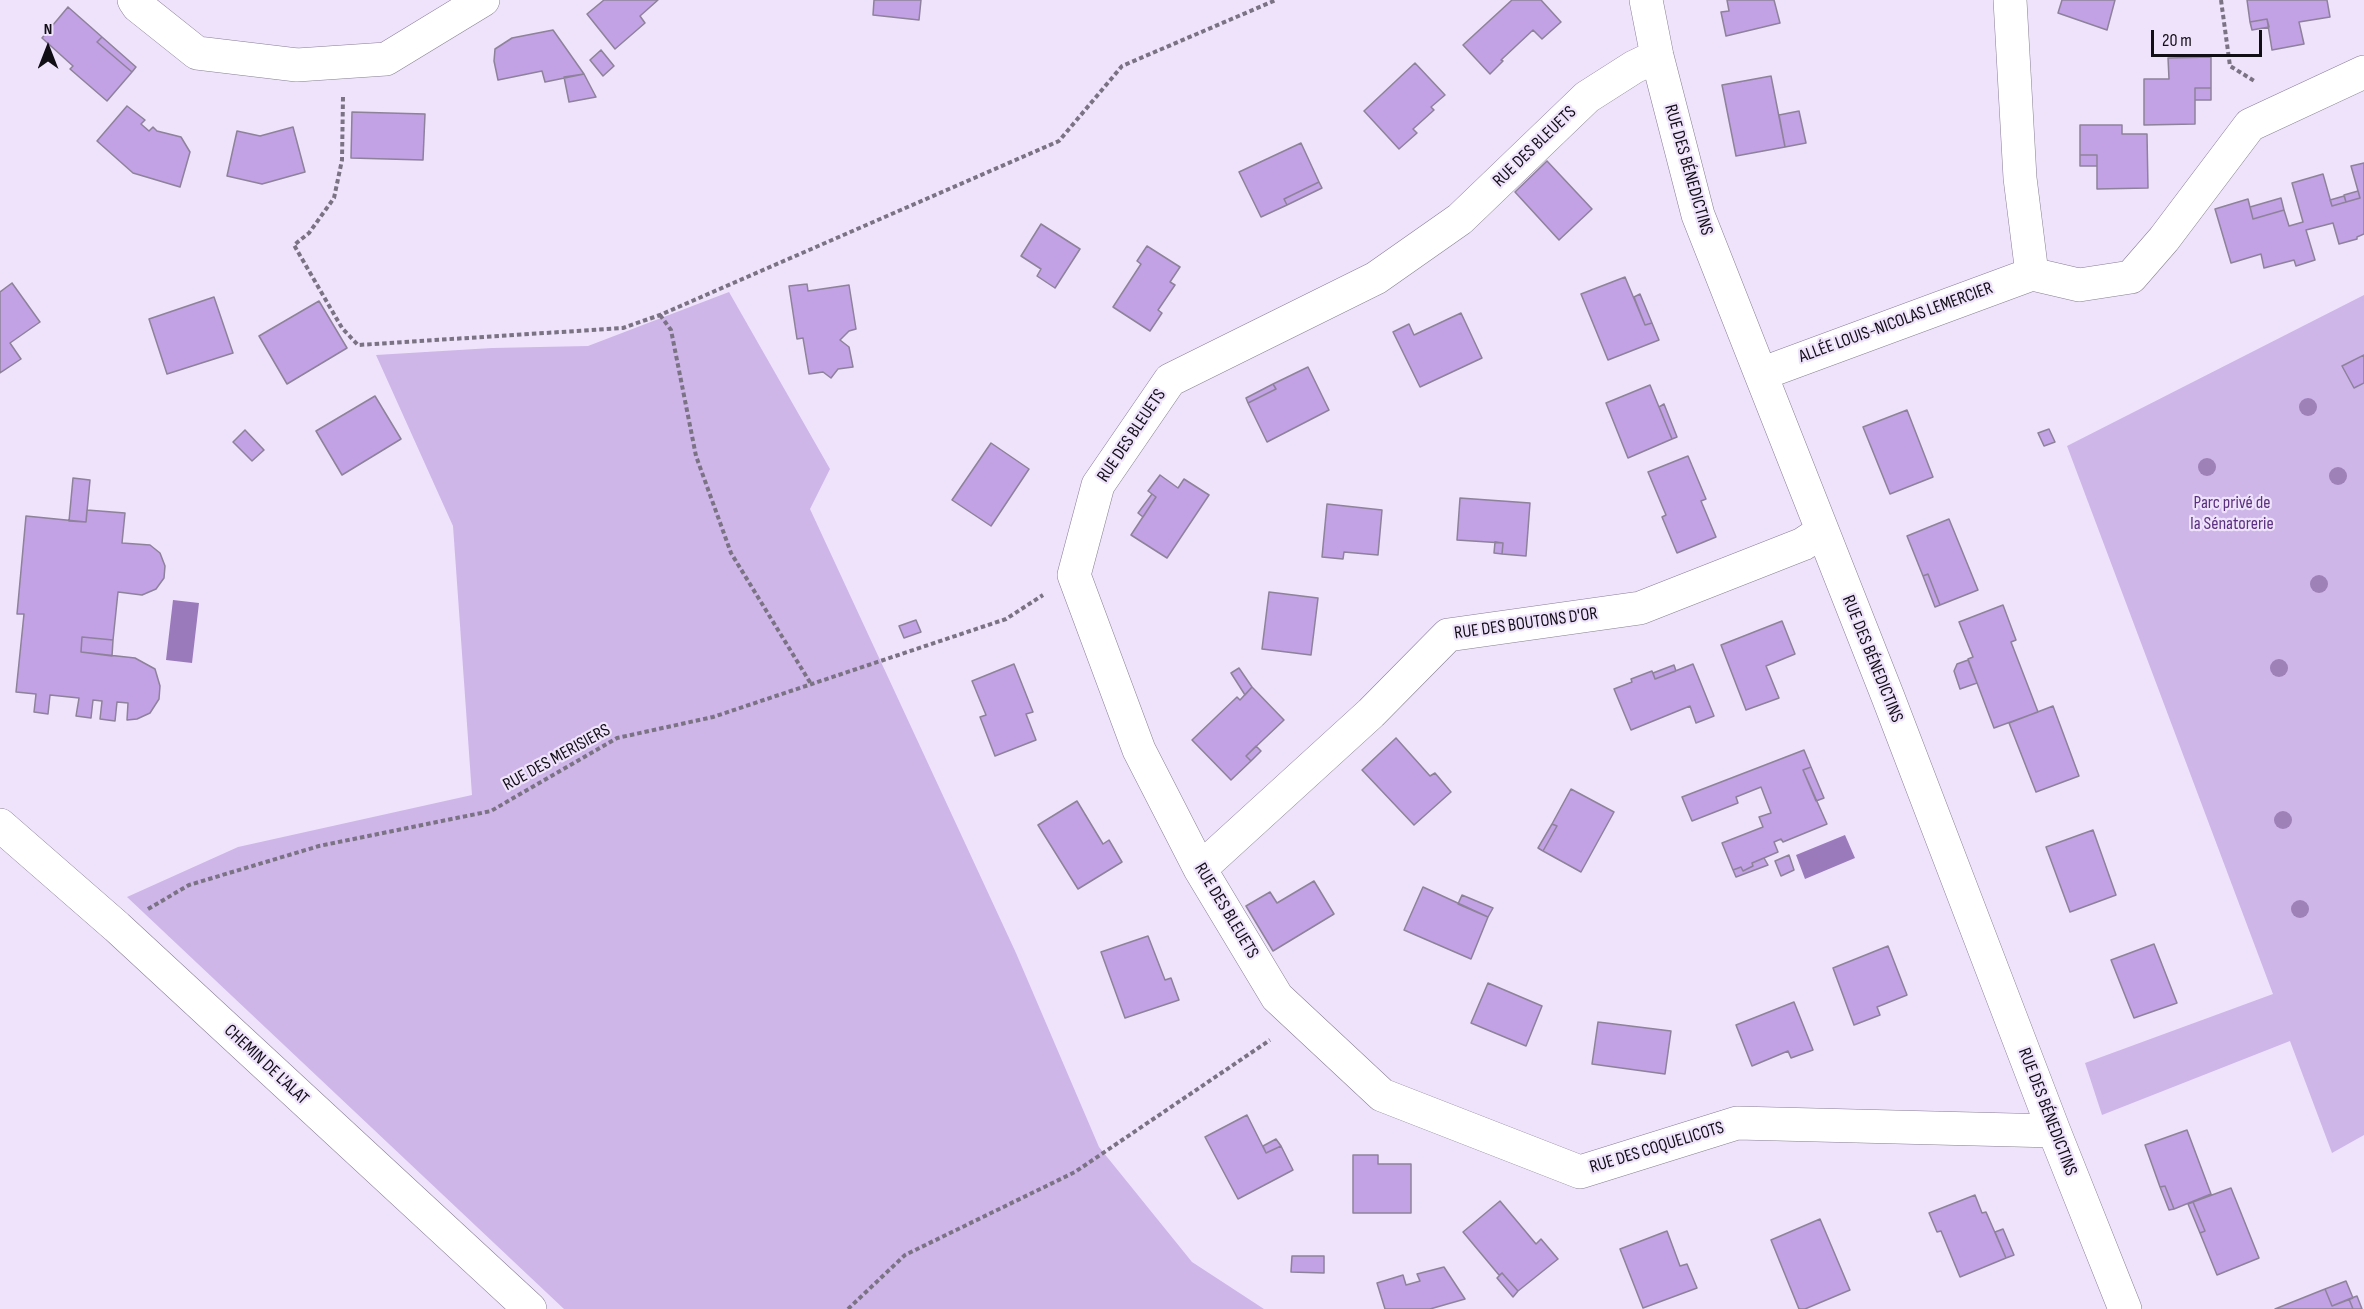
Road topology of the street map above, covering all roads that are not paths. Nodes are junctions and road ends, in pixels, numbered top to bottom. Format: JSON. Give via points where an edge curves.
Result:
{"nodes":[{"id":1,"x":134,"y":0,"type":"edge"},
{"id":2,"x":483,"y":0,"type":"edge"},
{"id":3,"x":1646,"y":0,"type":"edge"},
{"id":4,"x":2010,"y":0,"type":"edge"},
{"id":5,"x":1658,"y":56,"type":"junction"},
{"id":6,"x":2364,"y":72,"type":"edge"},
{"id":7,"x":2032,"y":274,"type":"junction"},
{"id":8,"x":1761,"y":374,"type":"junction"},
{"id":9,"x":1821,"y":532,"type":"junction"},
{"id":10,"x":0,"y":825,"type":"edge"},
{"id":11,"x":1200,"y":869,"type":"junction"},
{"id":12,"x":1289,"y":1008,"type":"joint"},
{"id":13,"x":2054,"y":1131,"type":"junction"},
{"id":14,"x":530,"y":1309,"type":"edge"},
{"id":15,"x":2125,"y":1309,"type":"edge"}],
"edges":[{"from":1,"to":2,"type":"street","via":[[197,53],[297,64],[386,59]]},
{"from":3,"to":5,"type":"street","name":"RUE DES BÉNEDICTINS"},
{"from":4,"to":7,"type":"street","via":[[2020,178]]},
{"from":5,"to":8,"type":"street","name":"RUE DES BÉNEDICTINS","via":[[1698,215]]},
{"from":5,"to":11,"type":"street","name":"RUE DES BLEUETS","via":[[1587,97],[1461,219],[1376,279],[1170,380],[1098,485],[1074,575],[1139,750]]},
{"from":6,"to":7,"type":"street","via":[[2250,125],[2131,277],[2079,285]]},
{"from":7,"to":8,"type":"street","name":"ALLÉE LOUIS-NICOLAS LEMERCIER"},
{"from":8,"to":9,"type":"street","name":"RUE DES BÉNEDICTINS"},
{"from":9,"to":11,"type":"street","name":"RUE DES BOUTONS D'OR","via":[[1803,544],[1640,608],[1448,635],[1371,712]]},
{"from":9,"to":13,"type":"street","name":"RUE DES BÉNEDICTINS"},
{"from":10,"to":14,"type":"street","name":"CHEMIN DE L'ALAT","via":[[117,927]]},
{"from":11,"to":12,"type":"street","name":"RUE DES BLEUETS"},
{"from":12,"to":13,"type":"street","name":"RUE DES COQUELICOTS","via":[[1382,1095],[1580,1172],[1737,1123]]},
{"from":13,"to":15,"type":"street","name":"RUE DES BÉNEDICTINS"}]}
